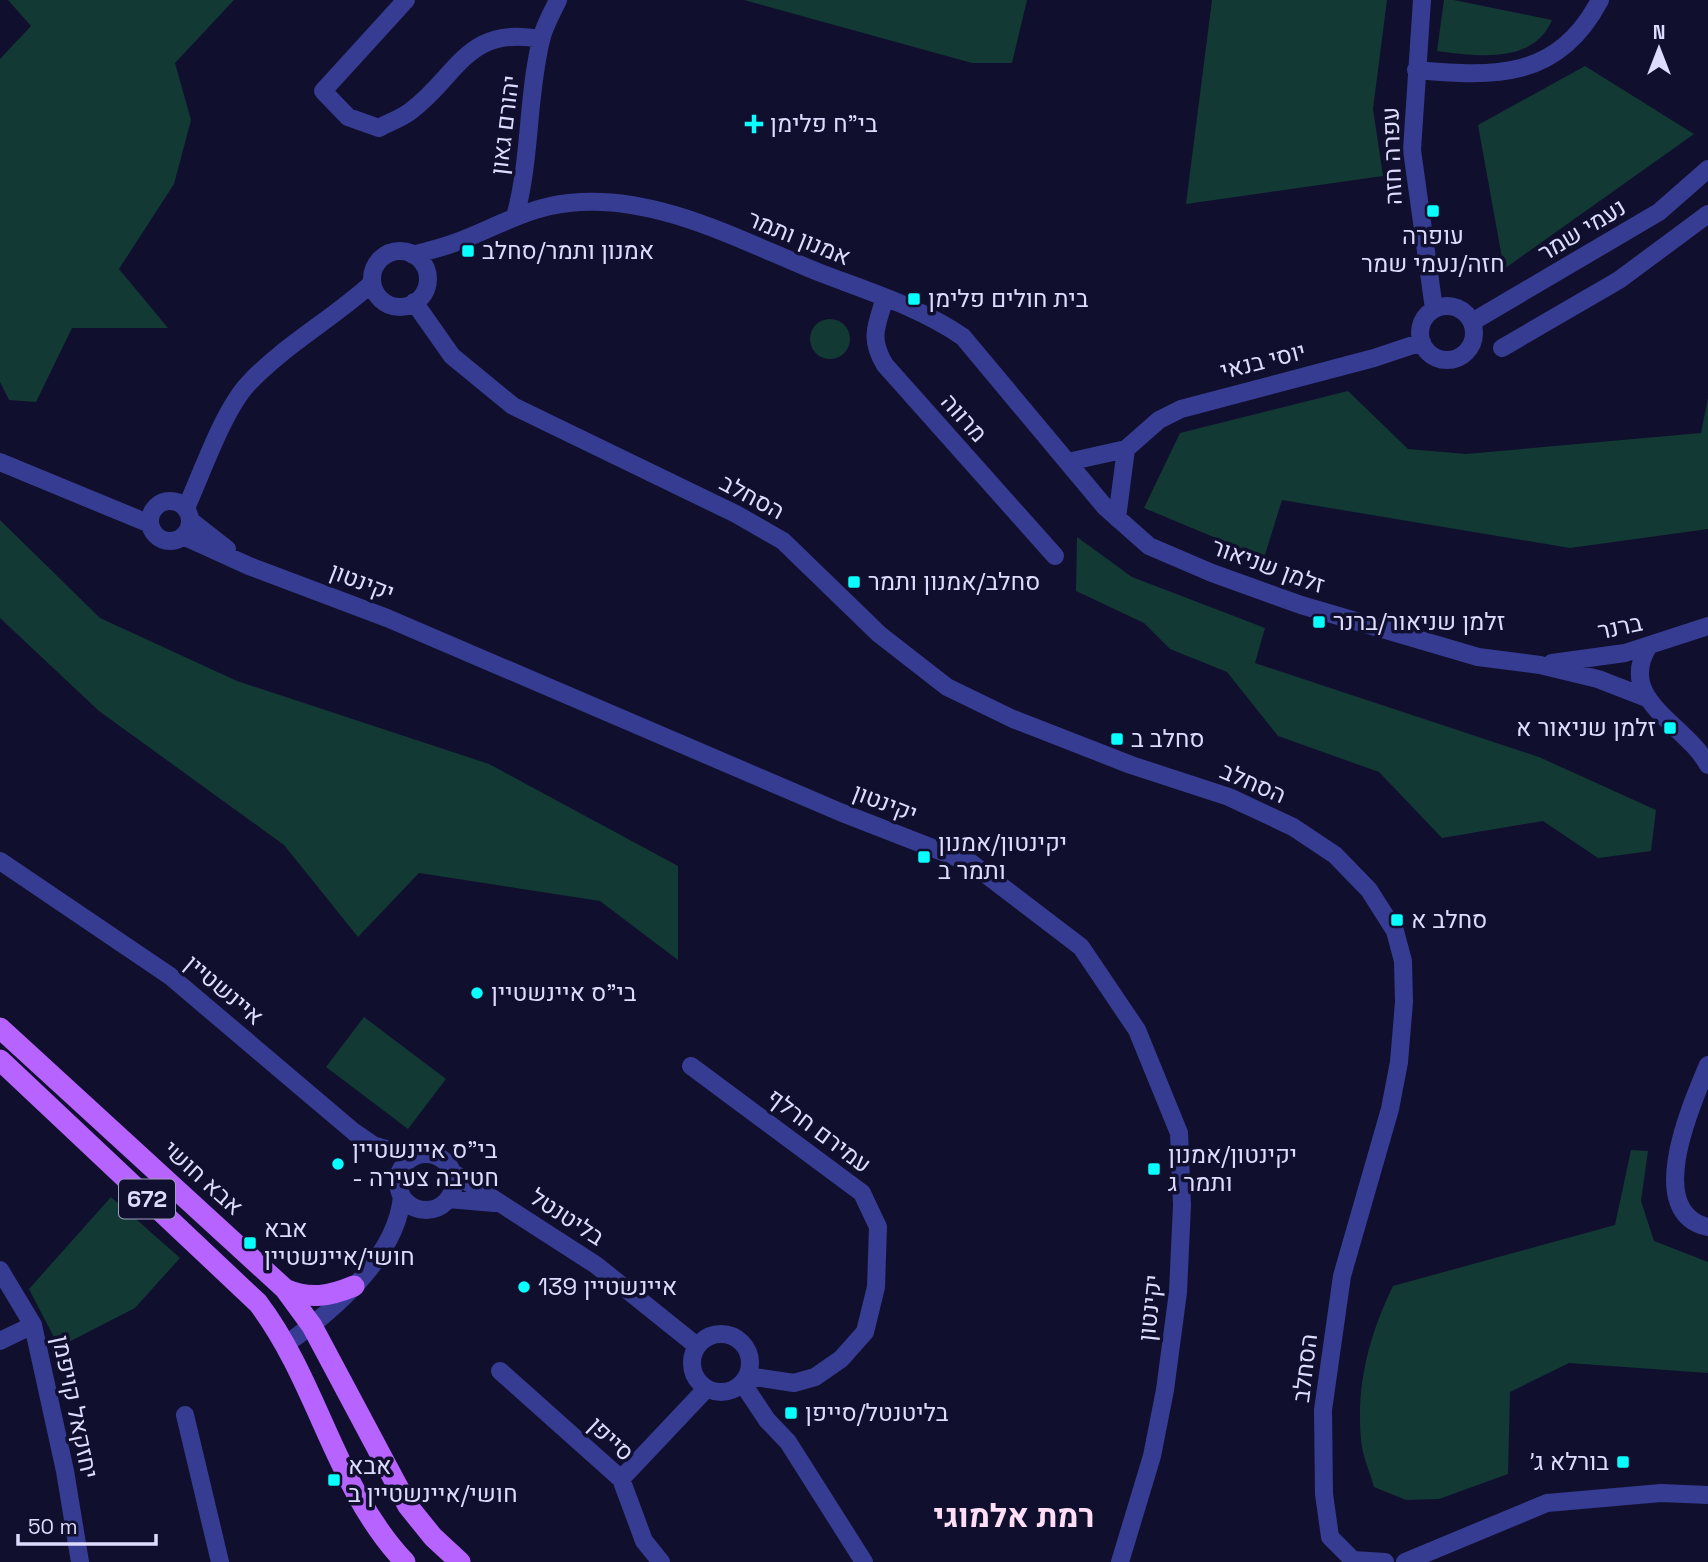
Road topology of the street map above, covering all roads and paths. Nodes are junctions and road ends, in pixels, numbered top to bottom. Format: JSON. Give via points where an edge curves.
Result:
{"nodes":[{"id":1,"x":406,"y":0,"type":"edge"},
{"id":2,"x":558,"y":0,"type":"edge"},
{"id":3,"x":1422,"y":0,"type":"edge"},
{"id":4,"x":1601,"y":0,"type":"edge"},
{"id":5,"x":541,"y":38,"type":"junction"},
{"id":6,"x":1416,"y":70,"type":"junction"},
{"id":7,"x":1708,"y":169,"type":"edge"},
{"id":8,"x":1708,"y":214,"type":"edge"},
{"id":9,"x":515,"y":216,"type":"junction"},
{"id":10,"x":454,"y":243,"type":"junction"},
{"id":11,"x":413,"y":255,"type":"junction"},
{"id":12,"x":427,"y":271,"type":"junction"},
{"id":13,"x":372,"y":282,"type":"junction"},
{"id":14,"x":885,"y":298,"type":"junction"},
{"id":15,"x":384,"y":302,"type":"junction"},
{"id":16,"x":414,"y":302,"type":"junction"},
{"id":17,"x":1434,"y":309,"type":"junction"},
{"id":18,"x":341,"y":312,"type":"junction"},
{"id":19,"x":1472,"y":322,"type":"junction"},
{"id":20,"x":1422,"y":342,"type":"junction"},
{"id":21,"x":1502,"y":348,"type":"dead end"},
{"id":22,"x":1126,"y":449,"type":"junction"},
{"id":23,"x":209,"y":457,"type":"junction"},
{"id":24,"x":0,"y":462,"type":"edge"},
{"id":25,"x":1068,"y":462,"type":"junction"},
{"id":26,"x":163,"y":503,"type":"junction"},
{"id":27,"x":95,"y":504,"type":"junction"},
{"id":28,"x":1117,"y":518,"type":"junction"},
{"id":29,"x":186,"y":521,"type":"junction"},
{"id":30,"x":150,"y":524,"type":"junction"},
{"id":31,"x":1055,"y":556,"type":"dead end"},
{"id":32,"x":1708,"y":626,"type":"edge"},
{"id":33,"x":1648,"y":647,"type":"junction"},
{"id":34,"x":1540,"y":665,"type":"junction"},
{"id":35,"x":1647,"y":698,"type":"junction"},
{"id":36,"x":1708,"y":765,"type":"edge"},
{"id":37,"x":0,"y":861,"type":"edge"},
{"id":38,"x":0,"y":1028,"type":"edge"},
{"id":39,"x":0,"y":1060,"type":"edge"},
{"id":40,"x":1708,"y":1065,"type":"edge"},
{"id":41,"x":691,"y":1066,"type":"dead end"},
{"id":42,"x":412,"y":1157,"type":"junction"},
{"id":43,"x":452,"y":1172,"type":"junction"},
{"id":44,"x":401,"y":1196,"type":"junction"},
{"id":45,"x":441,"y":1204,"type":"junction"},
{"id":46,"x":508,"y":1208,"type":"junction"},
{"id":47,"x":1708,"y":1227,"type":"edge"},
{"id":48,"x":386,"y":1244,"type":"junction"},
{"id":49,"x":0,"y":1270,"type":"edge"},
{"id":50,"x":354,"y":1286,"type":"junction"},
{"id":51,"x":285,"y":1289,"type":"junction"},
{"id":52,"x":33,"y":1325,"type":"junction"},
{"id":53,"x":312,"y":1326,"type":"junction"},
{"id":54,"x":0,"y":1341,"type":"edge"},
{"id":55,"x":286,"y":1344,"type":"junction"},
{"id":56,"x":697,"y":1346,"type":"junction"},
{"id":57,"x":500,"y":1371,"type":"dead end"},
{"id":58,"x":745,"y":1380,"type":"junction"},
{"id":59,"x":706,"y":1389,"type":"junction"},
{"id":60,"x":185,"y":1415,"type":"dead end"},
{"id":61,"x":621,"y":1479,"type":"junction"},
{"id":62,"x":1708,"y":1495,"type":"edge"},
{"id":63,"x":80,"y":1562,"type":"edge"},
{"id":64,"x":220,"y":1562,"type":"edge"},
{"id":65,"x":405,"y":1562,"type":"edge"},
{"id":66,"x":460,"y":1562,"type":"edge"},
{"id":67,"x":661,"y":1562,"type":"edge"},
{"id":68,"x":864,"y":1562,"type":"edge"},
{"id":69,"x":1120,"y":1562,"type":"edge"},
{"id":70,"x":1385,"y":1562,"type":"edge"},
{"id":71,"x":1405,"y":1562,"type":"edge"}],
"edges":[{"from":1,"to":5,"type":"street","name":"יהורם גאון","via":[[323,91],[348,117],[379,128],[412,110],[472,48],[519,35]]},
{"from":2,"to":5,"type":"street","name":"יהורם גאון"},
{"from":3,"to":6,"type":"street","name":"עפרה חזה"},
{"from":4,"to":6,"type":"street","via":[[1573,39],[1534,65],[1478,75]]},
{"from":5,"to":9,"type":"street","name":"יהורם גאון","via":[[527,128],[526,167]]},
{"from":6,"to":17,"type":"street","name":"עפרה חזה","via":[[1412,150]]},
{"from":7,"to":19,"type":"street","name":"נעמי שמר","via":[[1659,212]]},
{"from":8,"to":21,"type":"street","via":[[1619,280]]},
{"from":9,"to":10,"type":"street","name":"אמנון ותמר"},
{"from":9,"to":14,"type":"street","name":"אמנון ותמר","via":[[593,201],[657,211]]},
{"from":10,"to":11,"type":"street","name":"אמנון ותמר"},
{"from":10,"to":12,"type":"street","name":"אמנון ותמר"},
{"from":11,"to":12,"type":"street"},
{"from":11,"to":13,"type":"street","via":[[388,254],[376,266]]},
{"from":12,"to":16,"type":"street","via":[[425,290]]},
{"from":13,"to":15,"type":"street"},
{"from":13,"to":18,"type":"street"},
{"from":14,"to":25,"type":"street","name":"אמנון ותמר","via":[[963,337]]},
{"from":14,"to":31,"type":"street","name":"מרווה","via":[[874,332],[876,350],[885,365]]},
{"from":15,"to":16,"type":"street","via":[[397,306]]},
{"from":15,"to":18,"type":"street"},
{"from":16,"to":70,"type":"street","name":"הסחלב","via":[[452,356],[513,406],[783,541],[879,634],[947,687],[1013,719],[1229,797],[1293,827],[1335,855],[1369,890],[1395,931],[1403,961],[1404,1002],[1390,1110],[1342,1276],[1324,1410],[1324,1494],[1331,1537],[1353,1560]]},
{"from":17,"to":19,"type":"street","via":[[1461,309]]},
{"from":17,"to":20,"type":"street","via":[[1423,319]]},
{"from":18,"to":23,"type":"street","via":[[246,386]]},
{"from":19,"to":20,"type":"street","via":[[1470,347],[1457,358],[1432,355]]},
{"from":20,"to":22,"type":"street","name":"יוסי בנאי","via":[[1181,409],[1159,420]]},
{"from":22,"to":25,"type":"street","name":"יוסי בנאי"},
{"from":22,"to":28,"type":"street"},
{"from":23,"to":26,"type":"street"},
{"from":23,"to":29,"type":"street"},
{"from":24,"to":27,"type":"street"},
{"from":25,"to":28,"type":"street","name":"זלמן שניאור"},
{"from":26,"to":27,"type":"street"},
{"from":26,"to":29,"type":"street"},
{"from":26,"to":30,"type":"street"},
{"from":27,"to":30,"type":"street"},
{"from":28,"to":34,"type":"street","name":"זלמן שניאור","via":[[1149,546],[1301,605],[1479,657]]},
{"from":29,"to":30,"type":"street","via":[[166,540]]},
{"from":29,"to":69,"type":"street","name":"יקינטון","via":[[249,566],[387,618],[840,812],[971,863],[1081,947],[1137,1030],[1179,1133],[1178,1292],[1165,1390],[1152,1456]]},
{"from":32,"to":33,"type":"street","name":"ברנר"},
{"from":33,"to":34,"type":"street","name":"ברנר"},
{"from":33,"to":35,"type":"street","via":[[1638,679]]},
{"from":34,"to":35,"type":"street","name":"זלמן שניאור","via":[[1598,679]]},
{"from":35,"to":36,"type":"street","name":"זלמן שניאור","via":[[1701,751]]},
{"from":37,"to":42,"type":"street","name":"איינשטיין","via":[[170,976],[354,1132],[373,1145]]},
{"from":38,"to":51,"type":"main road","name":"אבא חושי","number":"672"},
{"from":39,"to":55,"type":"main road","number":"672","via":[[258,1303]]},
{"from":40,"to":47,"type":"street","via":[[1679,1140],[1674,1174],[1686,1214]]},
{"from":41,"to":58,"type":"street","name":"עמירם חרלף","via":[[862,1193],[878,1227],[876,1287],[865,1332],[841,1360],[815,1377],[794,1383]]},
{"from":42,"to":43,"type":"street","via":[[440,1157]]},
{"from":42,"to":44,"type":"street","via":[[400,1170]]},
{"from":43,"to":45,"type":"street","via":[[453,1191]]},
{"from":43,"to":46,"type":"street","name":"בליטנטל"},
{"from":44,"to":45,"type":"street","via":[[415,1208]]},
{"from":44,"to":48,"type":"street"},
{"from":45,"to":46,"type":"street","name":"בליטנטל","via":[[475,1199]]},
{"from":45,"to":48,"type":"street"},
{"from":46,"to":56,"type":"street","name":"בליטנטל","via":[[596,1265]]},
{"from":48,"to":50,"type":"street"},
{"from":49,"to":52,"type":"street","name":"יחזקאל קויפמן"},
{"from":50,"to":51,"type":"main road","via":[[327,1296],[303,1296]]},
{"from":50,"to":53,"type":"street"},
{"from":51,"to":53,"type":"main road","name":"אבא חושי","number":"672"},
{"from":52,"to":54,"type":"street"},
{"from":52,"to":63,"type":"street","name":"יחזקאל קויפמן"},
{"from":53,"to":55,"type":"street"},
{"from":53,"to":66,"type":"main road","name":"אבא חושי","number":"672","via":[[408,1506]]},
{"from":55,"to":65,"type":"main road","number":"672","via":[[372,1523]]},
{"from":56,"to":58,"type":"street","via":[[713,1335],[741,1341],[750,1357]]},
{"from":56,"to":59,"type":"street","via":[[692,1365]]},
{"from":57,"to":61,"type":"street","name":"סייפן"},
{"from":58,"to":59,"type":"street","via":[[725,1393]]},
{"from":58,"to":68,"type":"street"},
{"from":59,"to":61,"type":"street"},
{"from":60,"to":64,"type":"street"},
{"from":61,"to":67,"type":"street","name":"סייפן","via":[[644,1541]]},
{"from":62,"to":71,"type":"street","via":[[1661,1493],[1548,1503]]}]}
